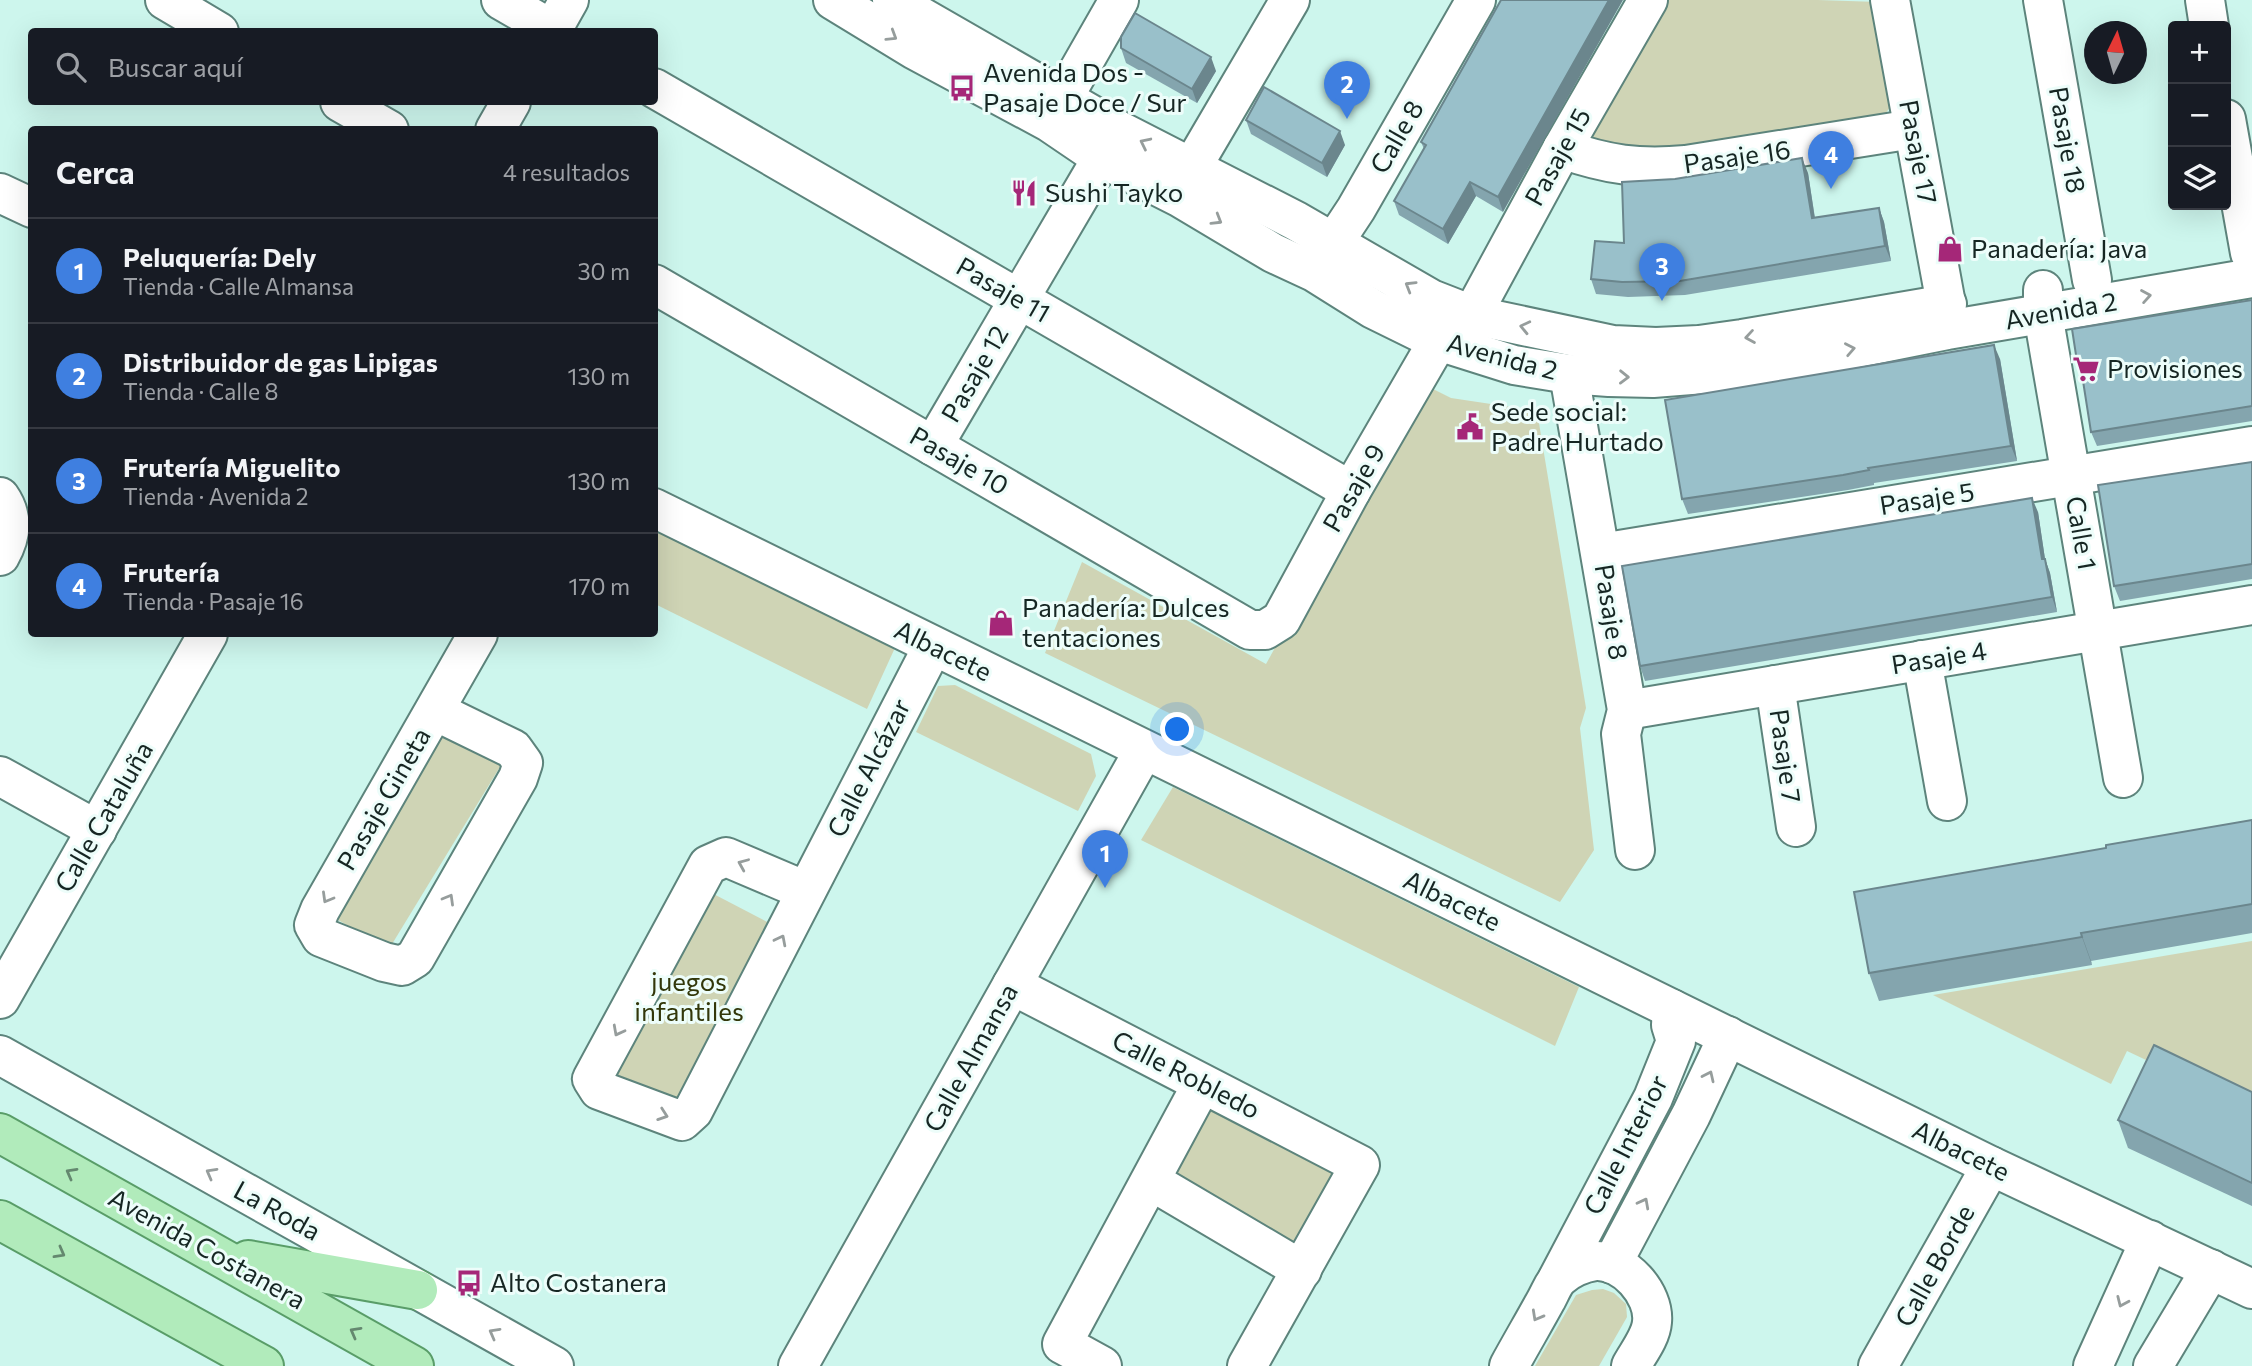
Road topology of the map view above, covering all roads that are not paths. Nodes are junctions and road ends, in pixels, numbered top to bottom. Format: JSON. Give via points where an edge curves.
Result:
{"nodes":[{"id":1,"x":165,"y":0,"type":"edge"},
{"id":2,"x":501,"y":0,"type":"edge"},
{"id":3,"x":833,"y":0,"type":"edge"},
{"id":4,"x":892,"y":0,"type":"edge"},
{"id":5,"x":1119,"y":0,"type":"edge"},
{"id":6,"x":1290,"y":0,"type":"edge"},
{"id":7,"x":1476,"y":0,"type":"edge"},
{"id":8,"x":1648,"y":0,"type":"edge"},
{"id":9,"x":1891,"y":0,"type":"edge"},
{"id":10,"x":2043,"y":0,"type":"edge"},
{"id":11,"x":2205,"y":0,"type":"edge"},
{"id":12,"x":940,"y":12,"type":"edge"},
{"id":13,"x":2208,"y":21,"type":"edge"},
{"id":14,"x":557,"y":23,"type":"edge"},
{"id":15,"x":212,"y":28,"type":"edge"},
{"id":16,"x":658,"y":90,"type":"edge"},
{"id":17,"x":1063,"y":98,"type":"junction"},
{"id":18,"x":345,"y":105,"type":"edge"},
{"id":19,"x":509,"y":105,"type":"edge"},
{"id":20,"x":381,"y":126,"type":"edge"},
{"id":21,"x":497,"y":126,"type":"edge"},
{"id":22,"x":1913,"y":130,"type":"junction"},
{"id":23,"x":2231,"y":147,"type":"edge"},
{"id":24,"x":1562,"y":149,"type":"junction"},
{"id":25,"x":1102,"y":158,"type":"junction"},
{"id":26,"x":1192,"y":167,"type":"junction"},
{"id":27,"x":0,"y":193,"type":"edge"},
{"id":28,"x":28,"y":206,"type":"edge"},
{"id":29,"x":1324,"y":258,"type":"junction"},
{"id":30,"x":2251,"y":261,"type":"edge"},
{"id":31,"x":2091,"y":280,"type":"junction"},
{"id":32,"x":658,"y":286,"type":"edge"},
{"id":33,"x":1019,"y":299,"type":"junction"},
{"id":34,"x":2043,"y":301,"type":"junction"},
{"id":35,"x":1946,"y":304,"type":"junction"},
{"id":36,"x":1472,"y":315,"type":"junction"},
{"id":37,"x":1438,"y":341,"type":"junction"},
{"id":38,"x":1569,"y":374,"type":"junction"},
{"id":39,"x":933,"y":446,"type":"junction"},
{"id":40,"x":2252,"y":446,"type":"edge"},
{"id":41,"x":2071,"y":475,"type":"junction"},
{"id":42,"x":1351,"y":491,"type":"junction"},
{"id":43,"x":5,"y":506,"type":"edge"},
{"id":44,"x":658,"y":510,"type":"edge"},
{"id":45,"x":1601,"y":553,"type":"junction"},
{"id":46,"x":0,"y":556,"type":"edge"},
{"id":47,"x":2252,"y":605,"type":"edge"},
{"id":48,"x":1265,"y":630,"type":"joint"},
{"id":49,"x":2098,"y":631,"type":"junction"},
{"id":50,"x":206,"y":637,"type":"edge"},
{"id":51,"x":476,"y":637,"type":"edge"},
{"id":52,"x":933,"y":646,"type":"junction"},
{"id":53,"x":1922,"y":660,"type":"junction"},
{"id":54,"x":1775,"y":685,"type":"junction"},
{"id":55,"x":1627,"y":710,"type":"junction"},
{"id":56,"x":435,"y":711,"type":"junction"},
{"id":57,"x":1144,"y":750,"type":"junction"},
{"id":58,"x":0,"y":776,"type":"edge"},
{"id":59,"x":2123,"y":778,"type":"dead end"},
{"id":60,"x":1947,"y":800,"type":"dead end"},
{"id":61,"x":1796,"y":827,"type":"dead end"},
{"id":62,"x":97,"y":830,"type":"junction"},
{"id":63,"x":1635,"y":850,"type":"dead end"},
{"id":64,"x":806,"y":891,"type":"junction"},
{"id":65,"x":1012,"y":985,"type":"junction"},
{"id":66,"x":0,"y":999,"type":"edge"},
{"id":67,"x":1672,"y":1009,"type":"junction"},
{"id":68,"x":1728,"y":1036,"type":"junction"},
{"id":69,"x":0,"y":1055,"type":"edge"},
{"id":70,"x":1202,"y":1084,"type":"junction"},
{"id":71,"x":0,"y":1133,"type":"edge"},
{"id":72,"x":1991,"y":1166,"type":"junction"},
{"id":73,"x":1151,"y":1181,"type":"junction"},
{"id":74,"x":0,"y":1220,"type":"edge"},
{"id":75,"x":2150,"y":1240,"type":"junction"},
{"id":76,"x":212,"y":1252,"type":"junction"},
{"id":77,"x":1612,"y":1264,"type":"junction"},
{"id":78,"x":2211,"y":1269,"type":"junction"},
{"id":79,"x":1302,"y":1270,"type":"junction"},
{"id":80,"x":1558,"y":1278,"type":"junction"},
{"id":81,"x":2252,"y":1289,"type":"edge"},
{"id":82,"x":418,"y":1290,"type":"junction"},
{"id":83,"x":264,"y":1366,"type":"edge"},
{"id":84,"x":414,"y":1366,"type":"edge"},
{"id":85,"x":554,"y":1366,"type":"edge"},
{"id":86,"x":798,"y":1366,"type":"edge"},
{"id":87,"x":1102,"y":1366,"type":"edge"},
{"id":88,"x":1247,"y":1366,"type":"edge"},
{"id":89,"x":1509,"y":1366,"type":"edge"},
{"id":90,"x":1631,"y":1366,"type":"edge"},
{"id":91,"x":1878,"y":1366,"type":"edge"},
{"id":92,"x":2093,"y":1366,"type":"edge"},
{"id":93,"x":2153,"y":1366,"type":"edge"}],
"edges":[{"from":1,"to":15,"type":"street"},
{"from":2,"to":14,"type":"street"},
{"from":3,"to":25,"type":"street","name":"Avenida 2","one_way":true,"via":[[1049,122]]},
{"from":4,"to":12,"type":"street","name":"Avenida 2"},
{"from":5,"to":17,"type":"street"},
{"from":6,"to":26,"type":"street"},
{"from":7,"to":29,"type":"street","name":"Calle 8"},
{"from":8,"to":24,"type":"street","name":"Pasaje 15"},
{"from":9,"to":22,"type":"street","name":"Pasaje 17"},
{"from":10,"to":31,"type":"street","name":"Pasaje 18"},
{"from":11,"to":13,"type":"street"},
{"from":12,"to":17,"type":"street","name":"Avenida 2"},
{"from":16,"to":33,"type":"street","name":"Pasaje 11"},
{"from":26,"to":17,"type":"street","name":"Avenida 2","one_way":true},
{"from":18,"to":20,"type":"street"},
{"from":19,"to":21,"type":"street"},
{"from":22,"to":24,"type":"street","name":"Pasaje 16","via":[[1652,168],[1594,160]]},
{"from":22,"to":35,"type":"street","name":"Pasaje 17"},
{"from":23,"to":30,"type":"street"},
{"from":24,"to":36,"type":"street","name":"Pasaje 15"},
{"from":25,"to":29,"type":"street","name":"Avenida 2","one_way":true,"via":[[1273,253]]},
{"from":25,"to":33,"type":"street","name":"Pasaje 12"},
{"from":26,"to":29,"type":"street","name":"Avenida 2","via":[[1296,221]]},
{"from":27,"to":28,"type":"street"},
{"from":36,"to":29,"type":"street","name":"Avenida 2","one_way":true},
{"from":29,"to":37,"type":"street","name":"Avenida 2","via":[[1373,309]]},
{"from":30,"to":31,"type":"street","name":"Avenida 2"},
{"from":34,"to":30,"type":"street","name":"Avenida 2","one_way":true},
{"from":31,"to":34,"type":"street","name":"Avenida 2"},
{"from":32,"to":39,"type":"street","name":"Pasaje 10"},
{"from":33,"to":39,"type":"street","name":"Pasaje 12"},
{"from":33,"to":42,"type":"street","name":"Pasaje 11"},
{"from":34,"to":35,"type":"street","name":"Avenida 2"},
{"from":38,"to":34,"type":"street","name":"Avenida 2","one_way":true,"via":[[1653,378],[1742,371],[1947,330]]},
{"from":34,"to":41,"type":"street","name":"Calle 1"},
{"from":35,"to":36,"type":"street","name":"Avenida 2","one_way":true,"via":[[1699,345],[1656,346],[1613,345]]},
{"from":37,"to":38,"type":"street","name":"Avenida 2","via":[[1514,365]]},
{"from":37,"to":42,"type":"street","name":"Pasaje 9"},
{"from":38,"to":45,"type":"street","name":"Pasaje 8"},
{"from":39,"to":48,"type":"street","name":"Pasaje 10","via":[[1250,630]]},
{"from":40,"to":41,"type":"street","name":"Pasaje 5"},
{"from":41,"to":45,"type":"street","name":"Pasaje 5"},
{"from":41,"to":49,"type":"street","name":"Calle 1"},
{"from":42,"to":48,"type":"street","name":"Pasaje 9","via":[[1281,620]]},
{"from":43,"to":46,"type":"street","via":[[9,537]]},
{"from":44,"to":52,"type":"street","name":"Albacete"},
{"from":45,"to":55,"type":"street","name":"Pasaje 8"},
{"from":47,"to":49,"type":"street","name":"Pasaje 4"},
{"from":49,"to":53,"type":"street","name":"Pasaje 4"},
{"from":49,"to":59,"type":"street","name":"Calle 1"},
{"from":50,"to":62,"type":"street","name":"Calle Cataluña"},
{"from":51,"to":56,"type":"street"},
{"from":52,"to":57,"type":"street","name":"Albacete"},
{"from":52,"to":64,"type":"street","name":"Calle Alcázar"},
{"from":53,"to":54,"type":"street","name":"Pasaje 4"},
{"from":53,"to":60,"type":"street"},
{"from":54,"to":55,"type":"street","name":"Pasaje 4"},
{"from":54,"to":61,"type":"street","name":"Pasaje 7"},
{"from":55,"to":63,"type":"street","name":"Pasaje 8","via":[[1621,734]]},
{"from":56,"to":56,"type":"street","name":"Pasaje Gineta","one_way":true,"via":[[314,925],[321,937],[402,965],[415,958],[519,778],[523,763],[513,749]]},
{"from":57,"to":65,"type":"street","name":"Calle Almansa"},
{"from":57,"to":67,"type":"street","name":"Albacete"},
{"from":58,"to":62,"type":"street"},
{"from":62,"to":66,"type":"street","name":"Calle Cataluña"},
{"from":64,"to":64,"type":"street","name":"Calle Alcázar","one_way":true,"via":[[726,857],[708,865],[592,1079],[599,1090],[682,1121],[693,1111]]},
{"from":65,"to":70,"type":"street","name":"Calle Robledo"},
{"from":65,"to":86,"type":"street","name":"Calle Almansa"},
{"from":67,"to":68,"type":"street","name":"Albacete"},
{"from":67,"to":80,"type":"street","name":"Calle Interior","via":[[1676,1041],[1653,1098]]},
{"from":68,"to":72,"type":"street","name":"Albacete"},
{"from":77,"to":68,"type":"street","name":"Calle Interior","one_way":true},
{"from":82,"to":69,"type":"street","name":"La Roda","one_way":true},
{"from":70,"to":73,"type":"street"},
{"from":70,"to":79,"type":"street","name":"Calle Robledo","via":[[1360,1166]]},
{"from":76,"to":71,"type":"main road","name":"Avenida Costanera","one_way":true},
{"from":72,"to":75,"type":"street","name":"Albacete"},
{"from":72,"to":91,"type":"street","name":"Calle Borde"},
{"from":73,"to":79,"type":"street"},
{"from":73,"to":87,"type":"street","via":[[1062,1344]]},
{"from":74,"to":83,"type":"main road","one_way":true},
{"from":75,"to":78,"type":"street","name":"Albacete"},
{"from":75,"to":92,"type":"street","one_way":true},
{"from":76,"to":82,"type":"main road"},
{"from":84,"to":76,"type":"main road","name":"Avenida Costanera","one_way":true},
{"from":77,"to":80,"type":"street","via":[[1595,1261]]},
{"from":77,"to":90,"type":"street","via":[[1644,1290],[1650,1305],[1650,1329]]},
{"from":78,"to":81,"type":"street","name":"Albacete"},
{"from":78,"to":93,"type":"street"},
{"from":79,"to":88,"type":"street"},
{"from":80,"to":89,"type":"street","name":"Calle Interior","one_way":true},
{"from":85,"to":82,"type":"street","name":"La Roda","one_way":true}]}
